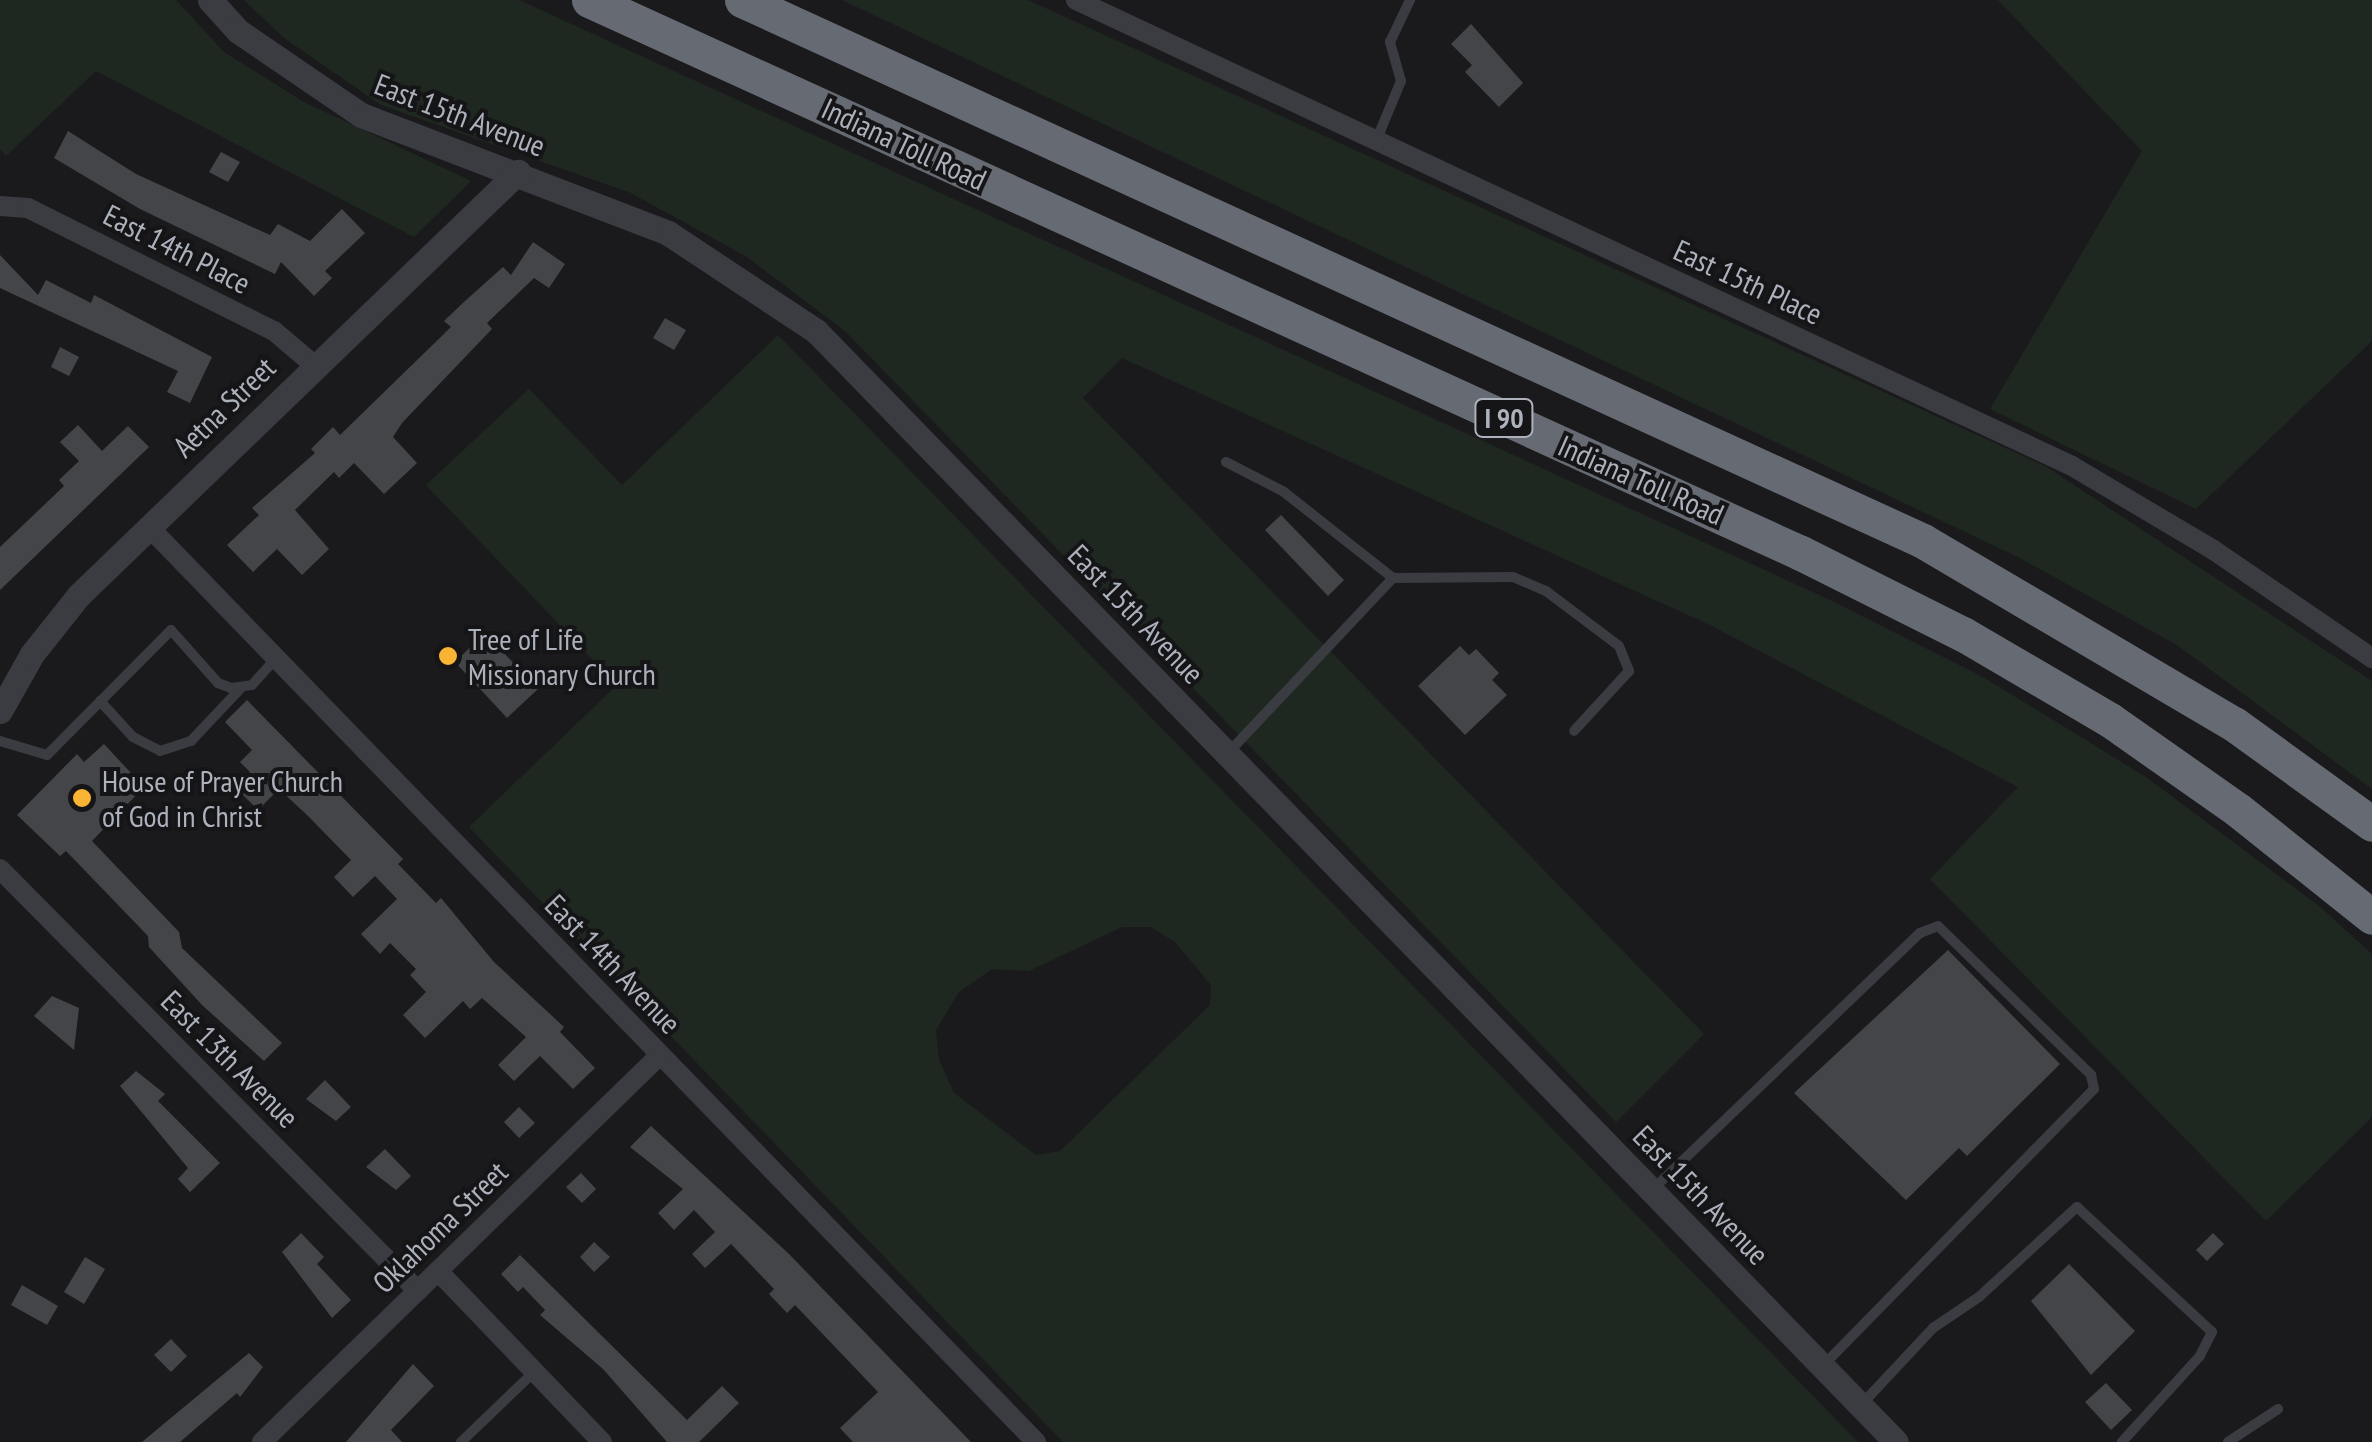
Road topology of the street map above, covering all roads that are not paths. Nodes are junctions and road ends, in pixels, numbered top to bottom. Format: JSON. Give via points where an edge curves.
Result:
{"nodes":[{"id":1,"x":210,"y":0,"type":"edge"},
{"id":2,"x":590,"y":0,"type":"edge"},
{"id":3,"x":742,"y":0,"type":"edge"},
{"id":4,"x":1076,"y":0,"type":"edge"},
{"id":5,"x":1410,"y":0,"type":"edge"},
{"id":6,"x":1098,"y":5,"type":"edge"},
{"id":7,"x":1376,"y":142,"type":"junction"},
{"id":8,"x":518,"y":172,"type":"junction"},
{"id":9,"x":2,"y":205,"type":"edge"},
{"id":10,"x":314,"y":365,"type":"junction"},
{"id":11,"x":1226,"y":462,"type":"dead end"},
{"id":12,"x":148,"y":526,"type":"junction"},
{"id":13,"x":1393,"y":578,"type":"junction"},
{"id":14,"x":277,"y":658,"type":"junction"},
{"id":15,"x":2372,"y":658,"type":"edge"},
{"id":16,"x":240,"y":689,"type":"junction"},
{"id":17,"x":100,"y":702,"type":"junction"},
{"id":18,"x":0,"y":710,"type":"edge"},
{"id":19,"x":1574,"y":731,"type":"dead end"},
{"id":20,"x":0,"y":741,"type":"edge"},
{"id":21,"x":1227,"y":754,"type":"junction"},
{"id":22,"x":2372,"y":824,"type":"edge"},
{"id":23,"x":0,"y":869,"type":"edge"},
{"id":24,"x":2372,"y":917,"type":"edge"},
{"id":25,"x":660,"y":1055,"type":"junction"},
{"id":26,"x":1651,"y":1191,"type":"junction"},
{"id":27,"x":438,"y":1271,"type":"junction"},
{"id":28,"x":418,"y":1291,"type":"junction"},
{"id":29,"x":1822,"y":1367,"type":"junction"},
{"id":30,"x":534,"y":1372,"type":"junction"},
{"id":31,"x":1860,"y":1406,"type":"junction"},
{"id":32,"x":2278,"y":1409,"type":"dead end"},
{"id":33,"x":262,"y":1442,"type":"edge"},
{"id":34,"x":461,"y":1442,"type":"edge"},
{"id":35,"x":602,"y":1442,"type":"edge"},
{"id":36,"x":1036,"y":1442,"type":"edge"},
{"id":37,"x":1896,"y":1442,"type":"edge"},
{"id":38,"x":2122,"y":1442,"type":"edge"},
{"id":39,"x":2228,"y":1442,"type":"edge"}],
"edges":[{"from":1,"to":8,"type":"street","name":"East 15th Avenue","via":[[238,31],[361,115]]},
{"from":2,"to":24,"type":"highway","name":"Indiana Toll Road","number":"I 90","via":[[1801,553],[1946,626],[2110,720]]},
{"from":3,"to":22,"type":"highway","name":"Indiana Toll Road","number":"I 90","via":[[1923,541],[2234,724]]},
{"from":4,"to":6,"type":"street","name":"East 15th Place"},
{"from":5,"to":7,"type":"lane","via":[[1390,42],[1400,81]]},
{"from":6,"to":7,"type":"street","name":"East 15th Place"},
{"from":7,"to":15,"type":"street","name":"East 15th Place","via":[[2072,466],[2212,549]]},
{"from":8,"to":10,"type":"street","name":"Aetna Street"},
{"from":8,"to":21,"type":"street","name":"East 15th Avenue","via":[[668,233],[816,331]]},
{"from":9,"to":10,"type":"street","name":"East 14th Place","via":[[28,208],[274,332]]},
{"from":10,"to":12,"type":"street","name":"Aetna Street"},
{"from":11,"to":13,"type":"lane","via":[[1284,492]]},
{"from":12,"to":14,"type":"street","name":"East 14th Avenue"},
{"from":12,"to":18,"type":"street","name":"Aetna Street","via":[[50,628]]},
{"from":13,"to":19,"type":"lane","via":[[1513,577],[1546,592],[1620,646],[1629,671]]},
{"from":13,"to":21,"type":"lane"},
{"from":14,"to":16,"type":"lane"},
{"from":14,"to":25,"type":"street","name":"East 14th Avenue"},
{"from":16,"to":17,"type":"lane","via":[[190,741],[160,751],[133,737]]},
{"from":16,"to":17,"type":"lane","via":[[218,683],[172,630]]},
{"from":17,"to":20,"type":"lane","via":[[47,755]]},
{"from":21,"to":26,"type":"street","name":"East 15th Avenue"},
{"from":23,"to":28,"type":"street","name":"East 13th Avenue"},
{"from":25,"to":27,"type":"street","name":"Oklahoma Street"},
{"from":25,"to":36,"type":"street","name":"East 14th Avenue"},
{"from":26,"to":29,"type":"street","name":"East 15th Avenue"},
{"from":26,"to":29,"type":"lane","via":[[1920,933],[1938,926],[2091,1075],[2094,1089]]},
{"from":27,"to":28,"type":"street","name":"Oklahoma Street"},
{"from":27,"to":30,"type":"street"},
{"from":28,"to":33,"type":"street","name":"Oklahoma Street"},
{"from":29,"to":31,"type":"street","name":"East 15th Avenue"},
{"from":30,"to":34,"type":"lane"},
{"from":30,"to":35,"type":"street"},
{"from":31,"to":37,"type":"street","name":"East 15th Avenue"},
{"from":31,"to":38,"type":"lane","via":[[1934,1328],[1979,1298],[2077,1207],[2212,1332],[2199,1356]]},
{"from":32,"to":39,"type":"lane"}]}
